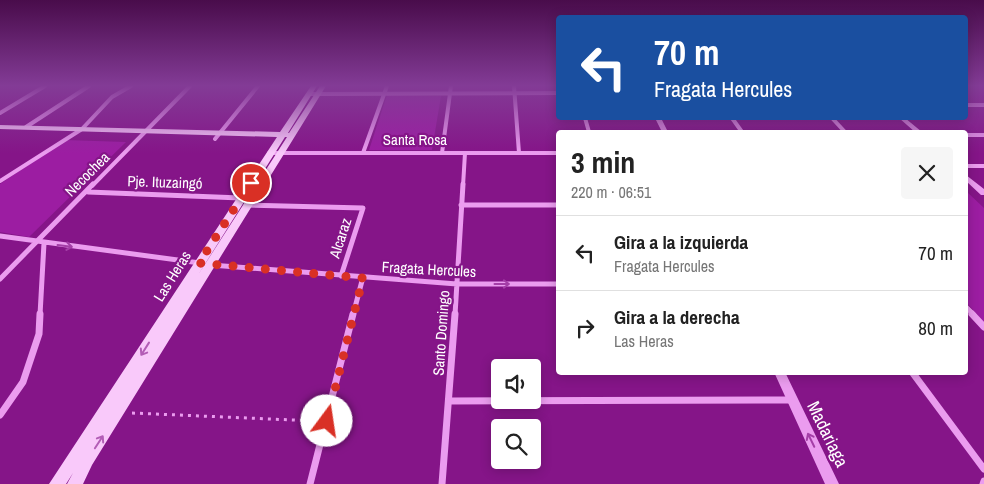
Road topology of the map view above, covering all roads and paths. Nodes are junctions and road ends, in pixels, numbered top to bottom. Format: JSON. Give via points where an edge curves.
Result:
{"nodes":[{"id":1,"x":54,"y":109,"type":"edge"},
{"id":2,"x":101,"y":109,"type":"edge"},
{"id":3,"x":169,"y":109,"type":"edge"},
{"id":4,"x":239,"y":109,"type":"edge"},
{"id":5,"x":303,"y":109,"type":"edge"},
{"id":6,"x":379,"y":109,"type":"edge"},
{"id":7,"x":448,"y":109,"type":"edge"},
{"id":8,"x":516,"y":109,"type":"edge"},
{"id":9,"x":834,"y":120,"type":"edge"},
{"id":10,"x":904,"y":120,"type":"edge"},
{"id":11,"x":0,"y":127,"type":"edge"},
{"id":12,"x":26,"y":127,"type":"junction"},
{"id":13,"x":82,"y":129,"type":"junction"},
{"id":14,"x":843,"y":130,"type":"edge"},
{"id":15,"x":917,"y":130,"type":"edge"},
{"id":16,"x":0,"y":134,"type":"edge"},
{"id":17,"x":145,"y":134,"type":"junction"},
{"id":18,"x":70,"y":135,"type":"junction"},
{"id":19,"x":968,"y":135,"type":"edge"},
{"id":20,"x":984,"y":135,"type":"edge"},
{"id":21,"x":217,"y":136,"type":"junction"},
{"id":22,"x":286,"y":138,"type":"junction"},
{"id":23,"x":271,"y":153,"type":"junction"},
{"id":24,"x":282,"y":153,"type":"junction"},
{"id":25,"x":363,"y":153,"type":"junction"},
{"id":26,"x":442,"y":153,"type":"junction"},
{"id":27,"x":465,"y":153,"type":"junction"},
{"id":28,"x":518,"y":153,"type":"junction"},
{"id":29,"x":556,"y":153,"type":"edge"},
{"id":30,"x":968,"y":166,"type":"edge"},
{"id":31,"x":984,"y":166,"type":"edge"},
{"id":32,"x":0,"y":180,"type":"edge"},
{"id":33,"x":968,"y":180,"type":"edge"},
{"id":34,"x":88,"y":192,"type":"junction"},
{"id":35,"x":984,"y":193,"type":"edge"},
{"id":36,"x":244,"y":202,"type":"junction"},
{"id":37,"x":461,"y":205,"type":"junction"},
{"id":38,"x":556,"y":205,"type":"edge"},
{"id":39,"x":364,"y":208,"type":"joint"},
{"id":40,"x":0,"y":236,"type":"edge"},
{"id":41,"x":41,"y":242,"type":"junction"},
{"id":42,"x":204,"y":264,"type":"junction"},
{"id":43,"x":341,"y":276,"type":"junction"},
{"id":44,"x":363,"y":278,"type":"junction"},
{"id":45,"x":0,"y":279,"type":"edge"},
{"id":46,"x":457,"y":284,"type":"junction"},
{"id":47,"x":556,"y":284,"type":"edge"},
{"id":48,"x":968,"y":309,"type":"edge"},
{"id":49,"x":984,"y":327,"type":"edge"},
{"id":50,"x":780,"y":375,"type":"edge"},
{"id":51,"x":914,"y":375,"type":"edge"},
{"id":52,"x":792,"y":400,"type":"junction"},
{"id":53,"x":449,"y":401,"type":"junction"},
{"id":54,"x":118,"y":412,"type":"junction"},
{"id":55,"x":0,"y":415,"type":"edge"},
{"id":56,"x":327,"y":421,"type":"junction"},
{"id":57,"x":984,"y":469,"type":"edge"},
{"id":58,"x":57,"y":484,"type":"edge"},
{"id":59,"x":75,"y":484,"type":"edge"},
{"id":60,"x":310,"y":484,"type":"edge"},
{"id":61,"x":442,"y":484,"type":"edge"},
{"id":62,"x":832,"y":484,"type":"edge"}],
"edges":[{"from":1,"to":12,"type":"street"},
{"from":2,"to":13,"type":"street"},
{"from":3,"to":17,"type":"street","name":"Necochea"},
{"from":4,"to":21,"type":"street"},
{"from":5,"to":22,"type":"main road","name":"Las Heras"},
{"from":6,"to":25,"type":"street"},
{"from":7,"to":26,"type":"street"},
{"from":8,"to":28,"type":"street"},
{"from":9,"to":14,"type":"street"},
{"from":10,"to":15,"type":"street"},
{"from":11,"to":12,"type":"main road"},
{"from":12,"to":13,"type":"main road"},
{"from":13,"to":17,"type":"main road"},
{"from":13,"to":18,"type":"street"},
{"from":16,"to":18,"type":"main road"},
{"from":17,"to":18,"type":"main road"},
{"from":17,"to":21,"type":"main road"},
{"from":17,"to":34,"type":"street","name":"Necochea"},
{"from":18,"to":32,"type":"street"},
{"from":19,"to":20,"type":"street"},
{"from":21,"to":22,"type":"main road"},
{"from":22,"to":23,"type":"main road","name":"Las Heras"},
{"from":22,"to":24,"type":"main road","name":"Las Heras"},
{"from":23,"to":24,"type":"street","name":"Santa Rosa"},
{"from":23,"to":36,"type":"main road","name":"Las Heras"},
{"from":24,"to":25,"type":"street","name":"Santa Rosa"},
{"from":24,"to":36,"type":"main road","name":"Las Heras"},
{"from":25,"to":26,"type":"street","name":"Santa Rosa"},
{"from":26,"to":27,"type":"street","name":"Santa Rosa"},
{"from":27,"to":28,"type":"street","name":"Santa Rosa"},
{"from":27,"to":37,"type":"street","name":"Santo Domingo"},
{"from":28,"to":29,"type":"street","name":"Santa Rosa"},
{"from":30,"to":31,"type":"street"},
{"from":33,"to":35,"type":"street"},
{"from":34,"to":36,"type":"street","name":"Pje. Ituzaingó"},
{"from":34,"to":41,"type":"street","name":"Necochea"},
{"from":36,"to":39,"type":"street","name":"Pje. Ituzaingó"},
{"from":36,"to":42,"type":"main road","name":"Las Heras"},
{"from":37,"to":38,"type":"street"},
{"from":37,"to":46,"type":"street","name":"Santo Domingo"},
{"from":39,"to":43,"type":"street","name":"Alcaraz"},
{"from":40,"to":41,"type":"street","name":"Fragata Hercules"},
{"from":41,"to":42,"type":"street","name":"Fragata Hercules","one_way":true},
{"from":41,"to":45,"type":"street","name":"Necochea"},
{"from":41,"to":55,"type":"street","via":[[39,334],[23,382]]},
{"from":42,"to":43,"type":"street","name":"Fragata Hercules"},
{"from":42,"to":54,"type":"main road","name":"Las Heras"},
{"from":42,"to":58,"type":"main road","name":"Las Heras","one_way":true},
{"from":43,"to":44,"type":"street","name":"Fragata Hercules"},
{"from":44,"to":46,"type":"street","name":"Fragata Hercules"},
{"from":44,"to":56,"type":"street"},
{"from":46,"to":47,"type":"street","name":"Fragata Hercules","one_way":true},
{"from":46,"to":53,"type":"street","name":"Santo Domingo"},
{"from":48,"to":49,"type":"street"},
{"from":50,"to":52,"type":"street","name":"Madariaga"},
{"from":51,"to":57,"type":"street"},
{"from":52,"to":53,"type":"street"},
{"from":62,"to":52,"type":"street","name":"Madariaga","one_way":true},
{"from":53,"to":61,"type":"street","name":"Santo Domingo"},
{"from":54,"to":56,"type":"path"},
{"from":59,"to":54,"type":"main road","name":"Las Heras","one_way":true},
{"from":56,"to":60,"type":"street"}]}
